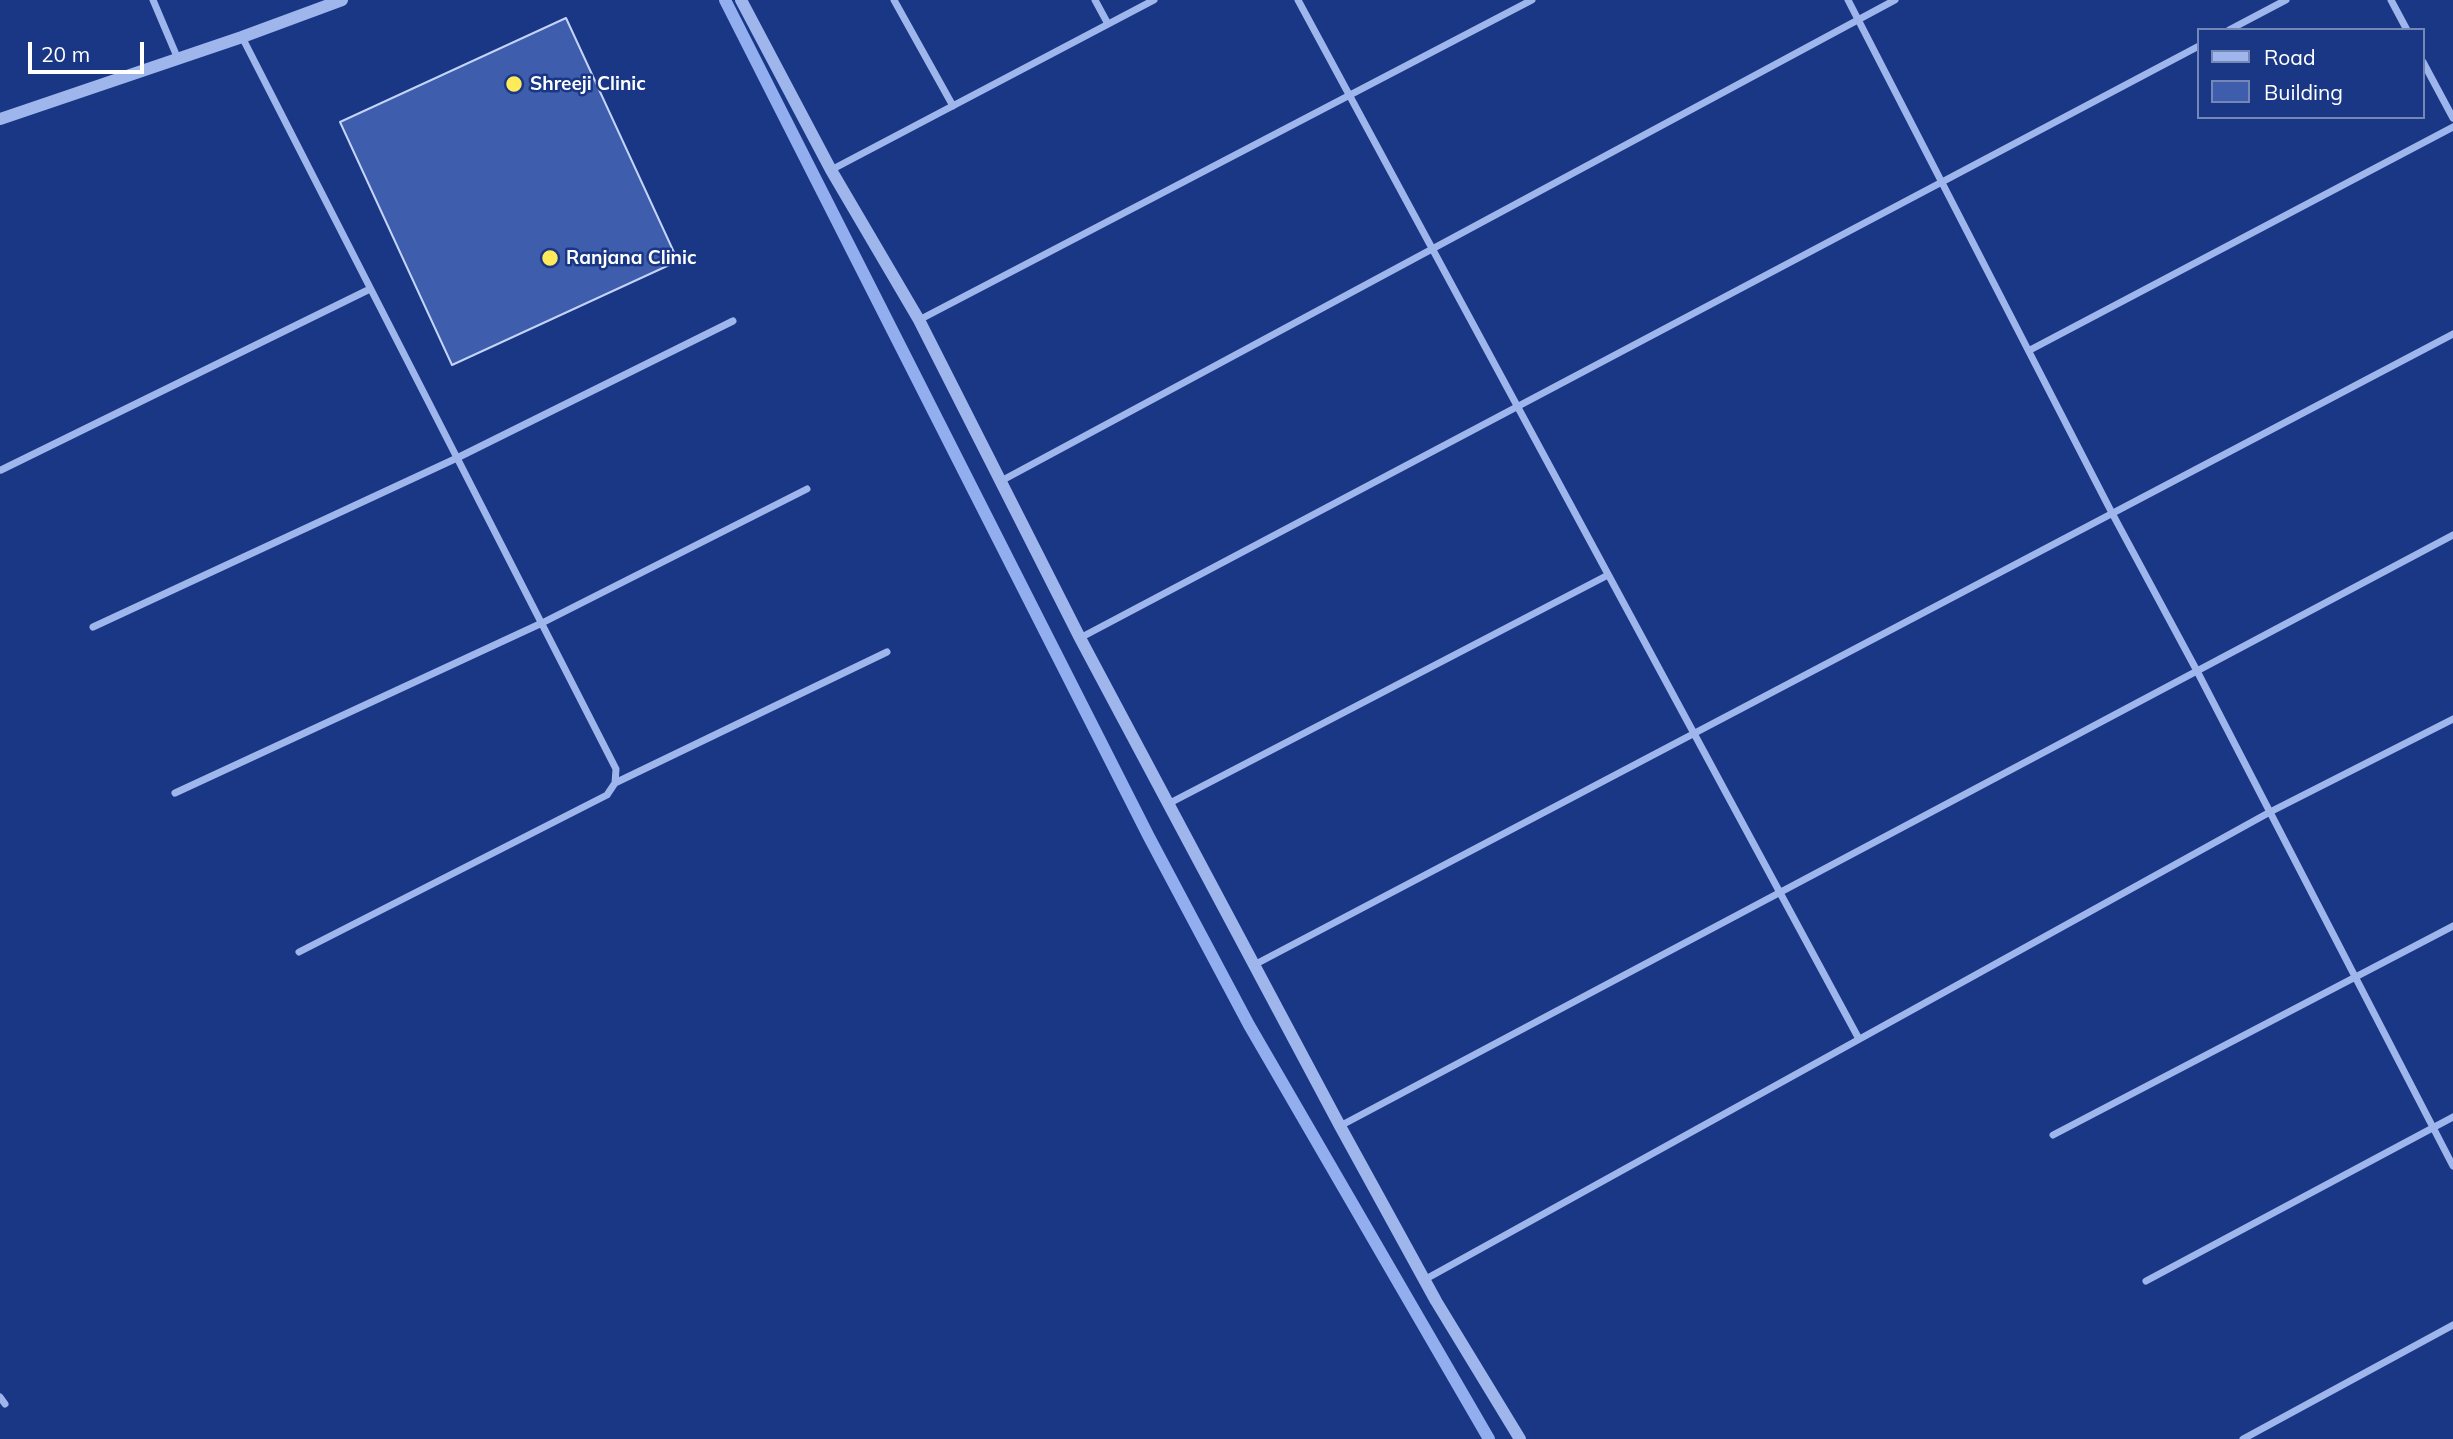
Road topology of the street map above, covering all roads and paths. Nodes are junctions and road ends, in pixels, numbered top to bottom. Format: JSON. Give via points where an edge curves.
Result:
{"nodes":[{"id":1,"x":153,"y":0,"type":"edge"},
{"id":2,"x":342,"y":0,"type":"edge"},
{"id":3,"x":741,"y":0,"type":"edge"},
{"id":4,"x":894,"y":0,"type":"edge"},
{"id":5,"x":1095,"y":0,"type":"edge"},
{"id":6,"x":1154,"y":0,"type":"edge"},
{"id":7,"x":1298,"y":0,"type":"edge"},
{"id":8,"x":1532,"y":0,"type":"edge"},
{"id":9,"x":1848,"y":0,"type":"edge"},
{"id":10,"x":1895,"y":0,"type":"edge"},
{"id":11,"x":2286,"y":0,"type":"edge"},
{"id":12,"x":2391,"y":0,"type":"edge"},
{"id":13,"x":1858,"y":19,"type":"junction"},
{"id":14,"x":1108,"y":24,"type":"junction"},
{"id":15,"x":2234,"y":28,"type":"edge"},
{"id":16,"x":2406,"y":28,"type":"edge"},
{"id":17,"x":242,"y":37,"type":"junction"},
{"id":18,"x":2198,"y":47,"type":"edge"},
{"id":19,"x":178,"y":59,"type":"junction"},
{"id":20,"x":2425,"y":66,"type":"edge"},
{"id":21,"x":1349,"y":96,"type":"junction"},
{"id":22,"x":953,"y":106,"type":"junction"},
{"id":23,"x":2453,"y":118,"type":"edge"},
{"id":24,"x":0,"y":119,"type":"edge"},
{"id":25,"x":2453,"y":127,"type":"edge"},
{"id":26,"x":831,"y":170,"type":"junction"},
{"id":27,"x":1942,"y":181,"type":"junction"},
{"id":28,"x":1432,"y":249,"type":"junction"},
{"id":29,"x":370,"y":289,"type":"junction"},
{"id":30,"x":919,"y":320,"type":"junction"},
{"id":31,"x":733,"y":321,"type":"dead end"},
{"id":32,"x":2453,"y":334,"type":"edge"},
{"id":33,"x":2030,"y":350,"type":"junction"},
{"id":34,"x":1517,"y":407,"type":"junction"},
{"id":35,"x":457,"y":458,"type":"junction"},
{"id":36,"x":1,"y":470,"type":"edge"},
{"id":37,"x":1001,"y":481,"type":"junction"},
{"id":38,"x":807,"y":489,"type":"dead end"},
{"id":39,"x":2112,"y":513,"type":"junction"},
{"id":40,"x":2453,"y":535,"type":"edge"},
{"id":41,"x":1608,"y":575,"type":"junction"},
{"id":42,"x":542,"y":623,"type":"junction"},
{"id":43,"x":93,"y":627,"type":"dead end"},
{"id":44,"x":1080,"y":638,"type":"junction"},
{"id":45,"x":887,"y":652,"type":"dead end"},
{"id":46,"x":2197,"y":671,"type":"junction"},
{"id":47,"x":2453,"y":719,"type":"edge"},
{"id":48,"x":1693,"y":733,"type":"junction"},
{"id":49,"x":615,"y":783,"type":"junction"},
{"id":50,"x":175,"y":793,"type":"dead end"},
{"id":51,"x":1168,"y":804,"type":"junction"},
{"id":52,"x":2270,"y":813,"type":"junction"},
{"id":53,"x":1780,"y":893,"type":"junction"},
{"id":54,"x":2453,"y":926,"type":"edge"},
{"id":55,"x":299,"y":953,"type":"dead end"},
{"id":56,"x":1254,"y":965,"type":"junction"},
{"id":57,"x":2355,"y":977,"type":"junction"},
{"id":58,"x":1858,"y":1039,"type":"junction"},
{"id":59,"x":2453,"y":1117,"type":"edge"},
{"id":60,"x":1340,"y":1126,"type":"junction"},
{"id":61,"x":2433,"y":1128,"type":"junction"},
{"id":62,"x":2053,"y":1135,"type":"dead end"},
{"id":63,"x":2453,"y":1166,"type":"edge"},
{"id":64,"x":1424,"y":1280,"type":"junction"},
{"id":65,"x":2146,"y":1281,"type":"dead end"},
{"id":66,"x":2453,"y":1325,"type":"edge"},
{"id":67,"x":1520,"y":1439,"type":"edge"},
{"id":68,"x":2243,"y":1439,"type":"edge"}],
"edges":[{"from":1,"to":19,"type":"street"},
{"from":2,"to":17,"type":"street"},
{"from":3,"to":26,"type":"street"},
{"from":4,"to":22,"type":"street"},
{"from":5,"to":14,"type":"street"},
{"from":6,"to":14,"type":"street"},
{"from":7,"to":21,"type":"street"},
{"from":8,"to":21,"type":"street"},
{"from":9,"to":13,"type":"street"},
{"from":10,"to":13,"type":"street"},
{"from":11,"to":15,"type":"street"},
{"from":12,"to":16,"type":"street"},
{"from":13,"to":27,"type":"street"},
{"from":13,"to":28,"type":"street"},
{"from":14,"to":22,"type":"street"},
{"from":17,"to":19,"type":"street"},
{"from":17,"to":29,"type":"street"},
{"from":18,"to":27,"type":"street"},
{"from":19,"to":24,"type":"street"},
{"from":20,"to":23,"type":"street"},
{"from":21,"to":28,"type":"street"},
{"from":21,"to":30,"type":"street"},
{"from":22,"to":26,"type":"street"},
{"from":25,"to":33,"type":"street"},
{"from":26,"to":30,"type":"street"},
{"from":27,"to":33,"type":"street"},
{"from":27,"to":34,"type":"street"},
{"from":28,"to":34,"type":"street"},
{"from":28,"to":37,"type":"street"},
{"from":29,"to":35,"type":"street"},
{"from":29,"to":36,"type":"street"},
{"from":30,"to":37,"type":"street"},
{"from":31,"to":35,"type":"street"},
{"from":32,"to":39,"type":"street"},
{"from":33,"to":39,"type":"street"},
{"from":34,"to":41,"type":"street"},
{"from":34,"to":44,"type":"street"},
{"from":35,"to":42,"type":"street"},
{"from":35,"to":43,"type":"street"},
{"from":37,"to":44,"type":"street"},
{"from":38,"to":42,"type":"street"},
{"from":39,"to":46,"type":"street"},
{"from":39,"to":48,"type":"street"},
{"from":40,"to":46,"type":"street"},
{"from":41,"to":48,"type":"street"},
{"from":41,"to":51,"type":"street"},
{"from":42,"to":49,"type":"street","via":[[616,769]]},
{"from":42,"to":50,"type":"street"},
{"from":44,"to":51,"type":"street"},
{"from":45,"to":49,"type":"street"},
{"from":46,"to":52,"type":"street"},
{"from":46,"to":53,"type":"street"},
{"from":47,"to":52,"type":"street"},
{"from":48,"to":53,"type":"street"},
{"from":48,"to":56,"type":"street"},
{"from":49,"to":55,"type":"street","via":[[607,796]]},
{"from":51,"to":56,"type":"street"},
{"from":52,"to":57,"type":"street"},
{"from":52,"to":58,"type":"street"},
{"from":53,"to":58,"type":"street"},
{"from":53,"to":60,"type":"street"},
{"from":54,"to":57,"type":"street"},
{"from":56,"to":60,"type":"street"},
{"from":57,"to":61,"type":"street"},
{"from":57,"to":62,"type":"street"},
{"from":58,"to":64,"type":"street"},
{"from":59,"to":61,"type":"street"},
{"from":60,"to":64,"type":"street"},
{"from":61,"to":63,"type":"street"},
{"from":61,"to":65,"type":"street"},
{"from":64,"to":67,"type":"street"},
{"from":66,"to":68,"type":"street"}]}
